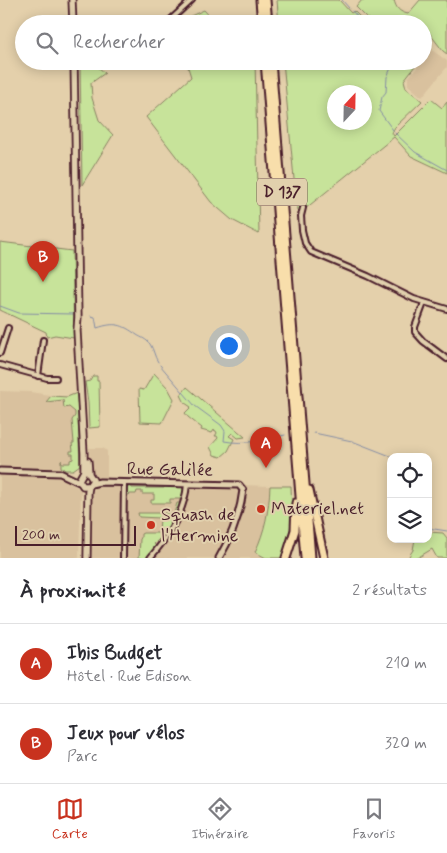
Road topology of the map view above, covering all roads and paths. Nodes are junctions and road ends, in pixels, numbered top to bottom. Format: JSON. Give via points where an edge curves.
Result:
{"nodes":[{"id":1,"x":72,"y":0,"type":"edge"},
{"id":2,"x":192,"y":0,"type":"edge"},
{"id":3,"x":260,"y":0,"type":"edge"},
{"id":4,"x":266,"y":0,"type":"edge"},
{"id":5,"x":73,"y":15,"type":"edge"},
{"id":6,"x":176,"y":15,"type":"edge"},
{"id":7,"x":261,"y":15,"type":"edge"},
{"id":8,"x":267,"y":15,"type":"edge"},
{"id":9,"x":74,"y":70,"type":"edge"},
{"id":10,"x":266,"y":70,"type":"edge"},
{"id":11,"x":272,"y":70,"type":"edge"},
{"id":12,"x":303,"y":208,"type":"dead end"},
{"id":13,"x":424,"y":303,"type":"junction"},
{"id":14,"x":447,"y":309,"type":"edge"},
{"id":15,"x":8,"y":328,"type":"dead end"},
{"id":16,"x":43,"y":340,"type":"dead end"},
{"id":17,"x":0,"y":353,"type":"edge"},
{"id":18,"x":447,"y":358,"type":"edge"},
{"id":19,"x":0,"y":365,"type":"edge"},
{"id":20,"x":38,"y":376,"type":"junction"},
{"id":21,"x":56,"y":378,"type":"dead end"},
{"id":22,"x":298,"y":436,"type":"junction"},
{"id":23,"x":0,"y":470,"type":"edge"},
{"id":24,"x":86,"y":480,"type":"junction"},
{"id":25,"x":124,"y":483,"type":"junction"},
{"id":26,"x":187,"y":484,"type":"junction"},
{"id":27,"x":85,"y":558,"type":"edge"},
{"id":28,"x":123,"y":558,"type":"edge"},
{"id":29,"x":150,"y":558,"type":"edge"},
{"id":30,"x":219,"y":558,"type":"edge"},
{"id":31,"x":286,"y":558,"type":"edge"},
{"id":32,"x":304,"y":558,"type":"edge"},
{"id":33,"x":310,"y":558,"type":"edge"},
{"id":34,"x":324,"y":558,"type":"edge"}],
"edges":[{"from":1,"to":5,"type":"main road"},
{"from":2,"to":6,"type":"street"},
{"from":3,"to":7,"type":"highway"},
{"from":4,"to":8,"type":"highway"},
{"from":9,"to":24,"type":"main road","via":[[78,317]]},
{"from":10,"to":22,"type":"highway","number":"D 137"},
{"from":11,"to":22,"type":"highway","number":"D 137"},
{"from":12,"to":13,"type":"street","via":[[302,230],[311,252]]},
{"from":13,"to":14,"type":"street"},
{"from":13,"to":18,"type":"street","via":[[415,332]]},
{"from":15,"to":17,"type":"street"},
{"from":16,"to":20,"type":"street"},
{"from":19,"to":20,"type":"street"},
{"from":20,"to":21,"type":"street"},
{"from":22,"to":31,"type":"highway","via":[[296,524]]},
{"from":22,"to":32,"type":"highway","number":"D 137"},
{"from":22,"to":33,"type":"highway","number":"D 137"},
{"from":22,"to":34,"type":"highway"},
{"from":23,"to":24,"type":"street","via":[[58,472]]},
{"from":24,"to":25,"type":"street","name":"Rue Galilée"},
{"from":24,"to":27,"type":"main road"},
{"from":25,"to":26,"type":"street","name":"Rue Galilée"},
{"from":25,"to":28,"type":"street"},
{"from":26,"to":29,"type":"street","via":[[180,514]]},
{"from":26,"to":30,"type":"street","name":"Rue Galilée","via":[[239,485],[242,490],[238,516]]}]}
